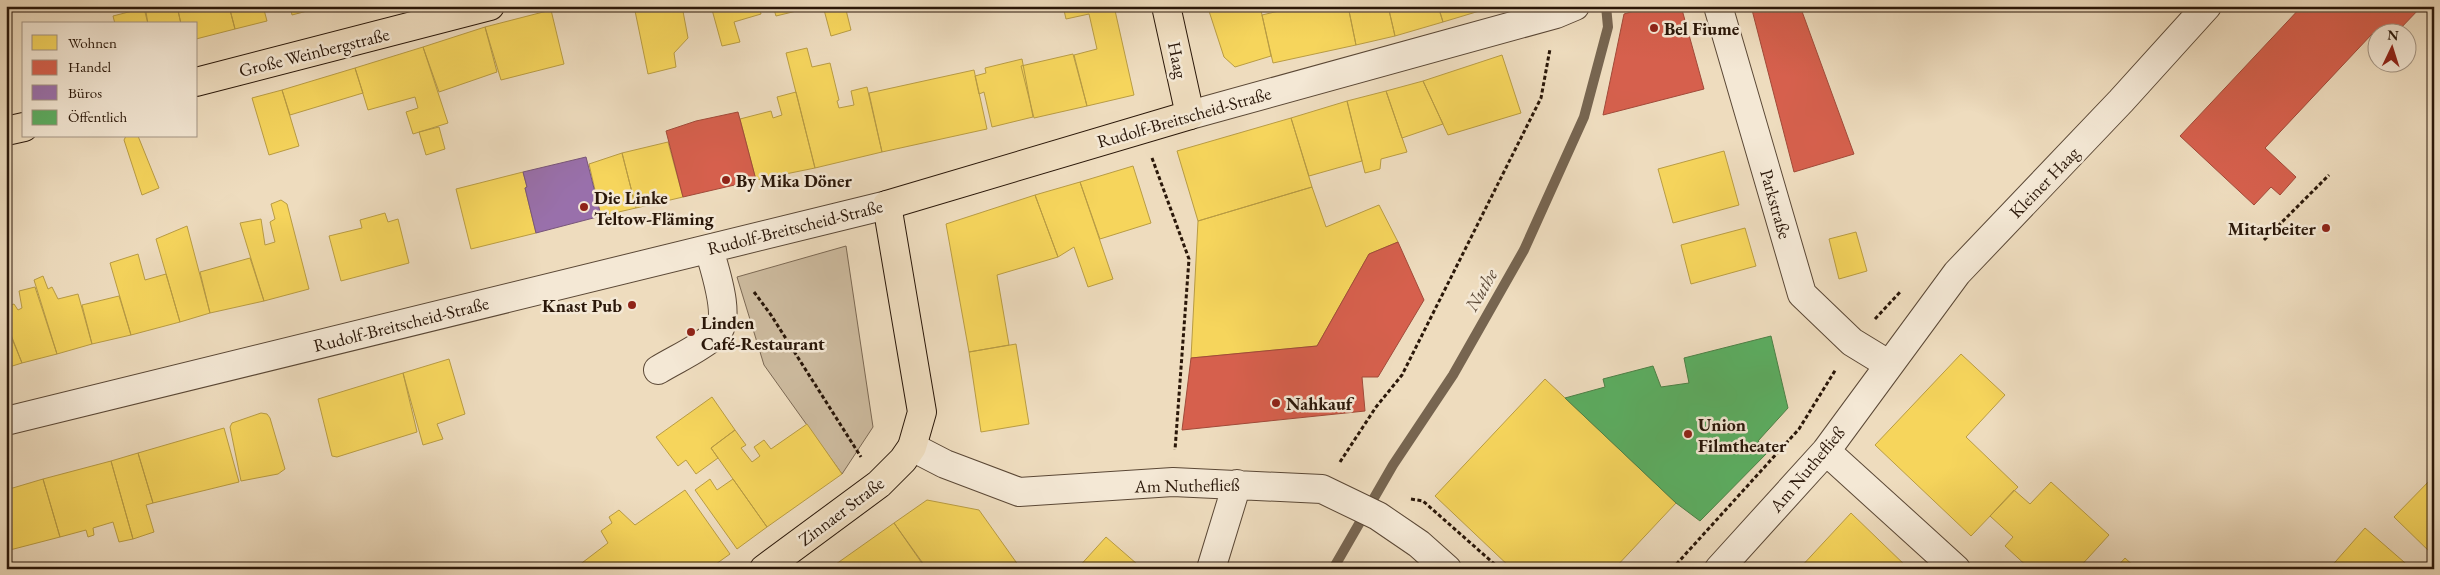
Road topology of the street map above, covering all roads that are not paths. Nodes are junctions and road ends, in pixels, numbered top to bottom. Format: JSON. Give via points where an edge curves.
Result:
{"nodes":[{"id":1,"x":490,"y":6,"type":"edge"},
{"id":2,"x":1166,"y":6,"type":"edge"},
{"id":3,"x":1718,"y":6,"type":"edge"},
{"id":4,"x":2208,"y":6,"type":"edge"},
{"id":5,"x":1566,"y":10,"type":"edge"},
{"id":6,"x":198,"y":81,"type":"edge"},
{"id":7,"x":1190,"y":115,"type":"junction"},
{"id":8,"x":22,"y":127,"type":"edge"},
{"id":9,"x":6,"y":131,"type":"edge"},
{"id":10,"x":886,"y":205,"type":"junction"},
{"id":11,"x":709,"y":249,"type":"junction"},
{"id":12,"x":1888,"y":364,"type":"junction"},
{"id":13,"x":658,"y":370,"type":"dead end"},
{"id":14,"x":6,"y":421,"type":"edge"},
{"id":15,"x":912,"y":447,"type":"junction"},
{"id":16,"x":1826,"y":451,"type":"junction"},
{"id":17,"x":1237,"y":484,"type":"junction"},
{"id":18,"x":764,"y":569,"type":"edge"},
{"id":19,"x":1211,"y":569,"type":"edge"},
{"id":20,"x":1447,"y":569,"type":"edge"},
{"id":21,"x":1719,"y":569,"type":"edge"},
{"id":22,"x":1956,"y":569,"type":"edge"}],
"edges":[{"from":1,"to":6,"type":"main road","name":"Große Weinbergstraße"},
{"from":2,"to":7,"type":"main road","name":"Haag"},
{"from":3,"to":12,"type":"street","name":"Parkstraße","via":[[1802,294],[1852,342]]},
{"from":4,"to":12,"type":"street","name":"Kleiner Haag","via":[[1957,273]]},
{"from":5,"to":7,"type":"street","name":"Rudolf-Breitscheid-Straße"},
{"from":7,"to":10,"type":"main road","name":"Rudolf-Breitscheid-Straße"},
{"from":8,"to":9,"type":"main road"},
{"from":10,"to":11,"type":"street","name":"Rudolf-Breitscheid-Straße"},
{"from":10,"to":15,"type":"main road","via":[[922,412]]},
{"from":11,"to":13,"type":"street","via":[[723,310],[721,323],[716,334]]},
{"from":11,"to":14,"type":"street","name":"Rudolf-Breitscheid-Straße"},
{"from":12,"to":16,"type":"street","name":"Am Nuthefließ"},
{"from":15,"to":17,"type":"street","name":"Am Nuthefließ","via":[[945,464],[1019,492],[1173,482]]},
{"from":15,"to":18,"type":"main road","name":"Zinnaer Straße","via":[[879,484]]},
{"from":16,"to":21,"type":"street","name":"Am Nuthefließ"},
{"from":16,"to":22,"type":"street"},
{"from":17,"to":19,"type":"street"},
{"from":17,"to":20,"type":"street","name":"Am Nuthefließ","via":[[1331,494],[1378,516],[1419,544]]}]}
